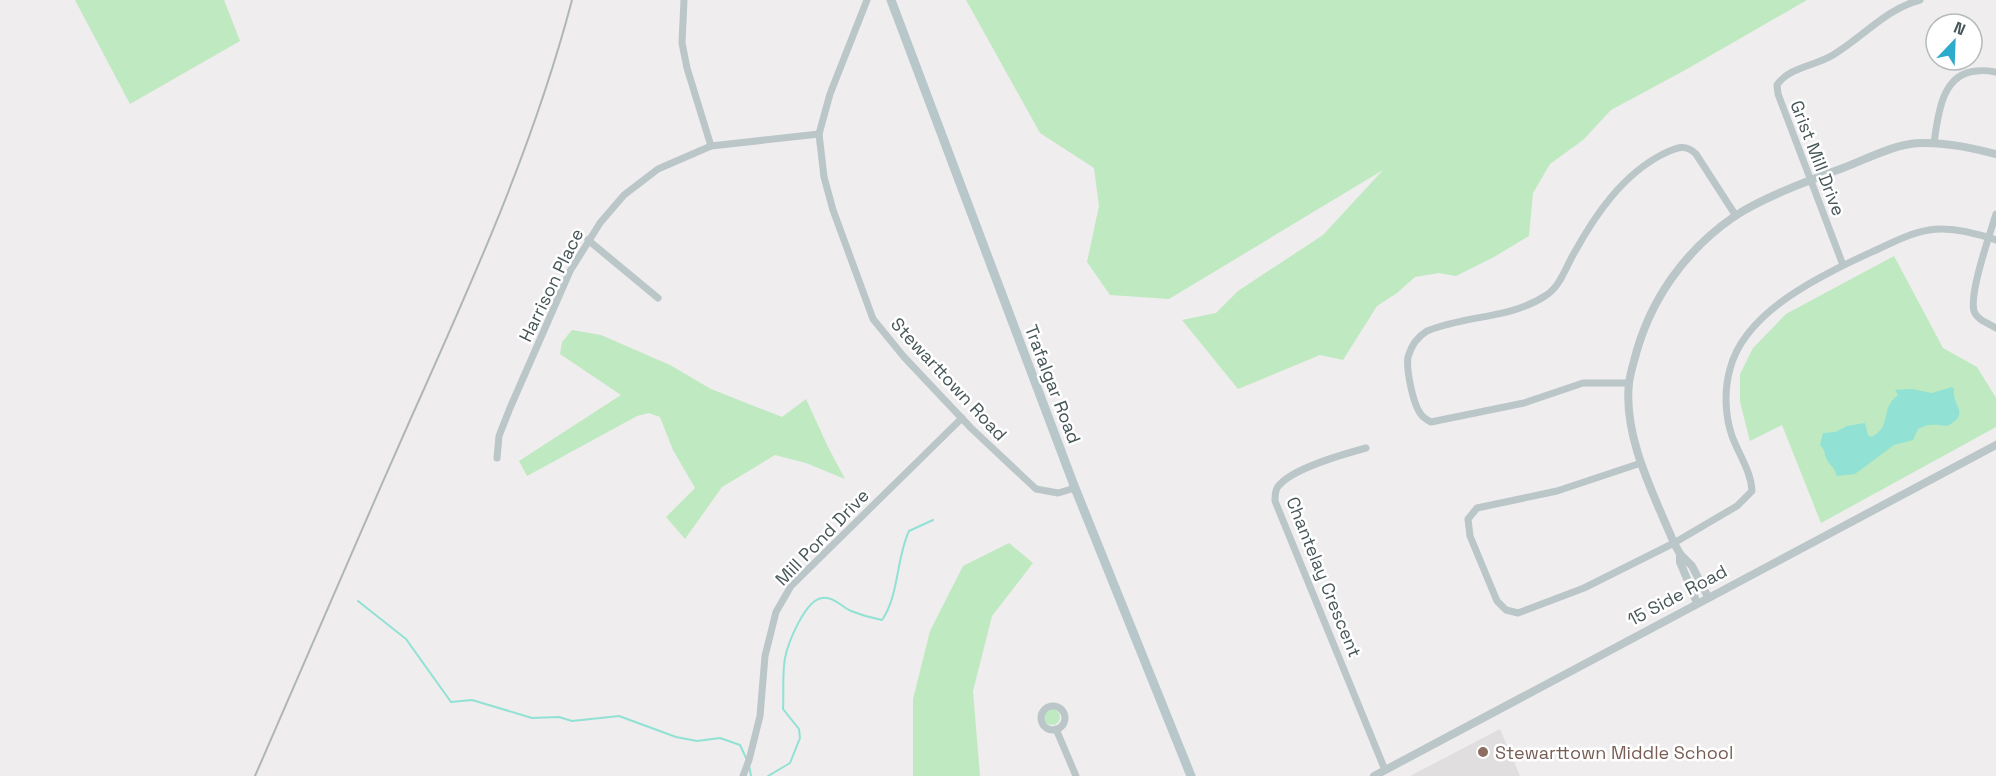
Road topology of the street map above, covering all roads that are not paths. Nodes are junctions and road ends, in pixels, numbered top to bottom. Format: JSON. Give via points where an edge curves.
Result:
{"nodes":[{"id":1,"x":684,"y":0,"type":"edge"},
{"id":2,"x":867,"y":0,"type":"edge"},
{"id":3,"x":891,"y":0,"type":"edge"},
{"id":4,"x":1920,"y":0,"type":"edge"},
{"id":5,"x":1996,"y":72,"type":"edge"},
{"id":6,"x":819,"y":134,"type":"junction"},
{"id":7,"x":1934,"y":143,"type":"junction"},
{"id":8,"x":711,"y":146,"type":"junction"},
{"id":9,"x":1996,"y":154,"type":"edge"},
{"id":10,"x":1810,"y":180,"type":"junction"},
{"id":11,"x":1996,"y":214,"type":"edge"},
{"id":12,"x":1736,"y":216,"type":"junction"},
{"id":13,"x":1993,"y":239,"type":"edge"},
{"id":14,"x":588,"y":240,"type":"junction"},
{"id":15,"x":1843,"y":265,"type":"junction"},
{"id":16,"x":658,"y":298,"type":"dead end"},
{"id":17,"x":1996,"y":327,"type":"edge"},
{"id":18,"x":1629,"y":383,"type":"junction"},
{"id":19,"x":962,"y":418,"type":"junction"},
{"id":20,"x":1996,"y":445,"type":"edge"},
{"id":21,"x":1366,"y":448,"type":"dead end"},
{"id":22,"x":498,"y":458,"type":"dead end"},
{"id":23,"x":1641,"y":463,"type":"junction"},
{"id":24,"x":1075,"y":489,"type":"junction"},
{"id":25,"x":1674,"y":543,"type":"junction"},
{"id":26,"x":1680,"y":554,"type":"junction"},
{"id":27,"x":1708,"y":597,"type":"junction"},
{"id":28,"x":1697,"y":603,"type":"junction"},
{"id":29,"x":1056,"y":729,"type":"dead end"},
{"id":30,"x":1385,"y":770,"type":"junction"},
{"id":31,"x":743,"y":776,"type":"edge"},
{"id":32,"x":1076,"y":776,"type":"edge"},
{"id":33,"x":1191,"y":776,"type":"edge"},
{"id":34,"x":1374,"y":776,"type":"edge"}],
"edges":[{"from":1,"to":8,"type":"street","via":[[682,44]]},
{"from":2,"to":6,"type":"street","name":"Stewarttown Road","via":[[830,94]]},
{"from":3,"to":24,"type":"main road","name":"Trafalgar Road"},
{"from":4,"to":10,"type":"street","name":"Grist Mill Drive","via":[[1887,15],[1833,55],[1783,76],[1777,86],[1778,94]]},
{"from":5,"to":7,"type":"street","via":[[1974,71],[1946,89]]},
{"from":6,"to":8,"type":"street","name":"Harrison Place"},
{"from":6,"to":19,"type":"street","name":"Stewarttown Road","via":[[830,199],[873,319]]},
{"from":7,"to":9,"type":"street"},
{"from":7,"to":10,"type":"street","via":[[1898,147]]},
{"from":8,"to":14,"type":"street","name":"Harrison Place","via":[[658,169],[624,195]]},
{"from":10,"to":12,"type":"street"},
{"from":10,"to":15,"type":"street","name":"Grist Mill Drive"},
{"from":11,"to":13,"type":"street"},
{"from":12,"to":18,"type":"street","via":[[1692,252],[1659,296],[1639,340]]},
{"from":12,"to":18,"type":"street","via":[[1696,154],[1685,147],[1677,148],[1645,165],[1610,198],[1552,291],[1539,300],[1502,313],[1427,331],[1411,348],[1408,359],[1416,403],[1421,415],[1431,422],[1524,403],[1583,383]]},
{"from":13,"to":15,"type":"street","via":[[1951,229],[1928,230]]},
{"from":13,"to":17,"type":"street","via":[[1973,295],[1978,319]]},
{"from":14,"to":16,"type":"street"},
{"from":14,"to":22,"type":"street","name":"Harrison Place","via":[[510,408],[499,436]]},
{"from":15,"to":25,"type":"street","via":[[1773,309],[1740,346],[1730,368],[1726,400],[1732,435],[1752,479],[1752,491],[1737,506]]},
{"from":18,"to":23,"type":"street","via":[[1630,417]]},
{"from":19,"to":24,"type":"street","name":"Stewarttown Road","via":[[1036,489],[1058,493]]},
{"from":19,"to":31,"type":"street","name":"Mill Pond Drive","via":[[791,586],[776,612],[765,656],[760,716]]},
{"from":20,"to":27,"type":"street","name":"15 Side Road"},
{"from":21,"to":30,"type":"street","name":"Chantelay Crescent","via":[[1335,456],[1284,479],[1275,490],[1275,501]]},
{"from":23,"to":25,"type":"street"},
{"from":23,"to":25,"type":"street","via":[[1557,491],[1477,508],[1468,519],[1474,547],[1497,601],[1506,610],[1518,613],[1584,588]]},
{"from":24,"to":33,"type":"main road","name":"Trafalgar Road"},
{"from":25,"to":26,"type":"street"},
{"from":26,"to":27,"type":"street","via":[[1692,566]]},
{"from":26,"to":28,"type":"street"},
{"from":27,"to":28,"type":"street","name":"15 Side Road"},
{"from":28,"to":30,"type":"street","name":"15 Side Road"},
{"from":29,"to":32,"type":"street"},
{"from":30,"to":34,"type":"street","name":"15 Side Road"}]}
